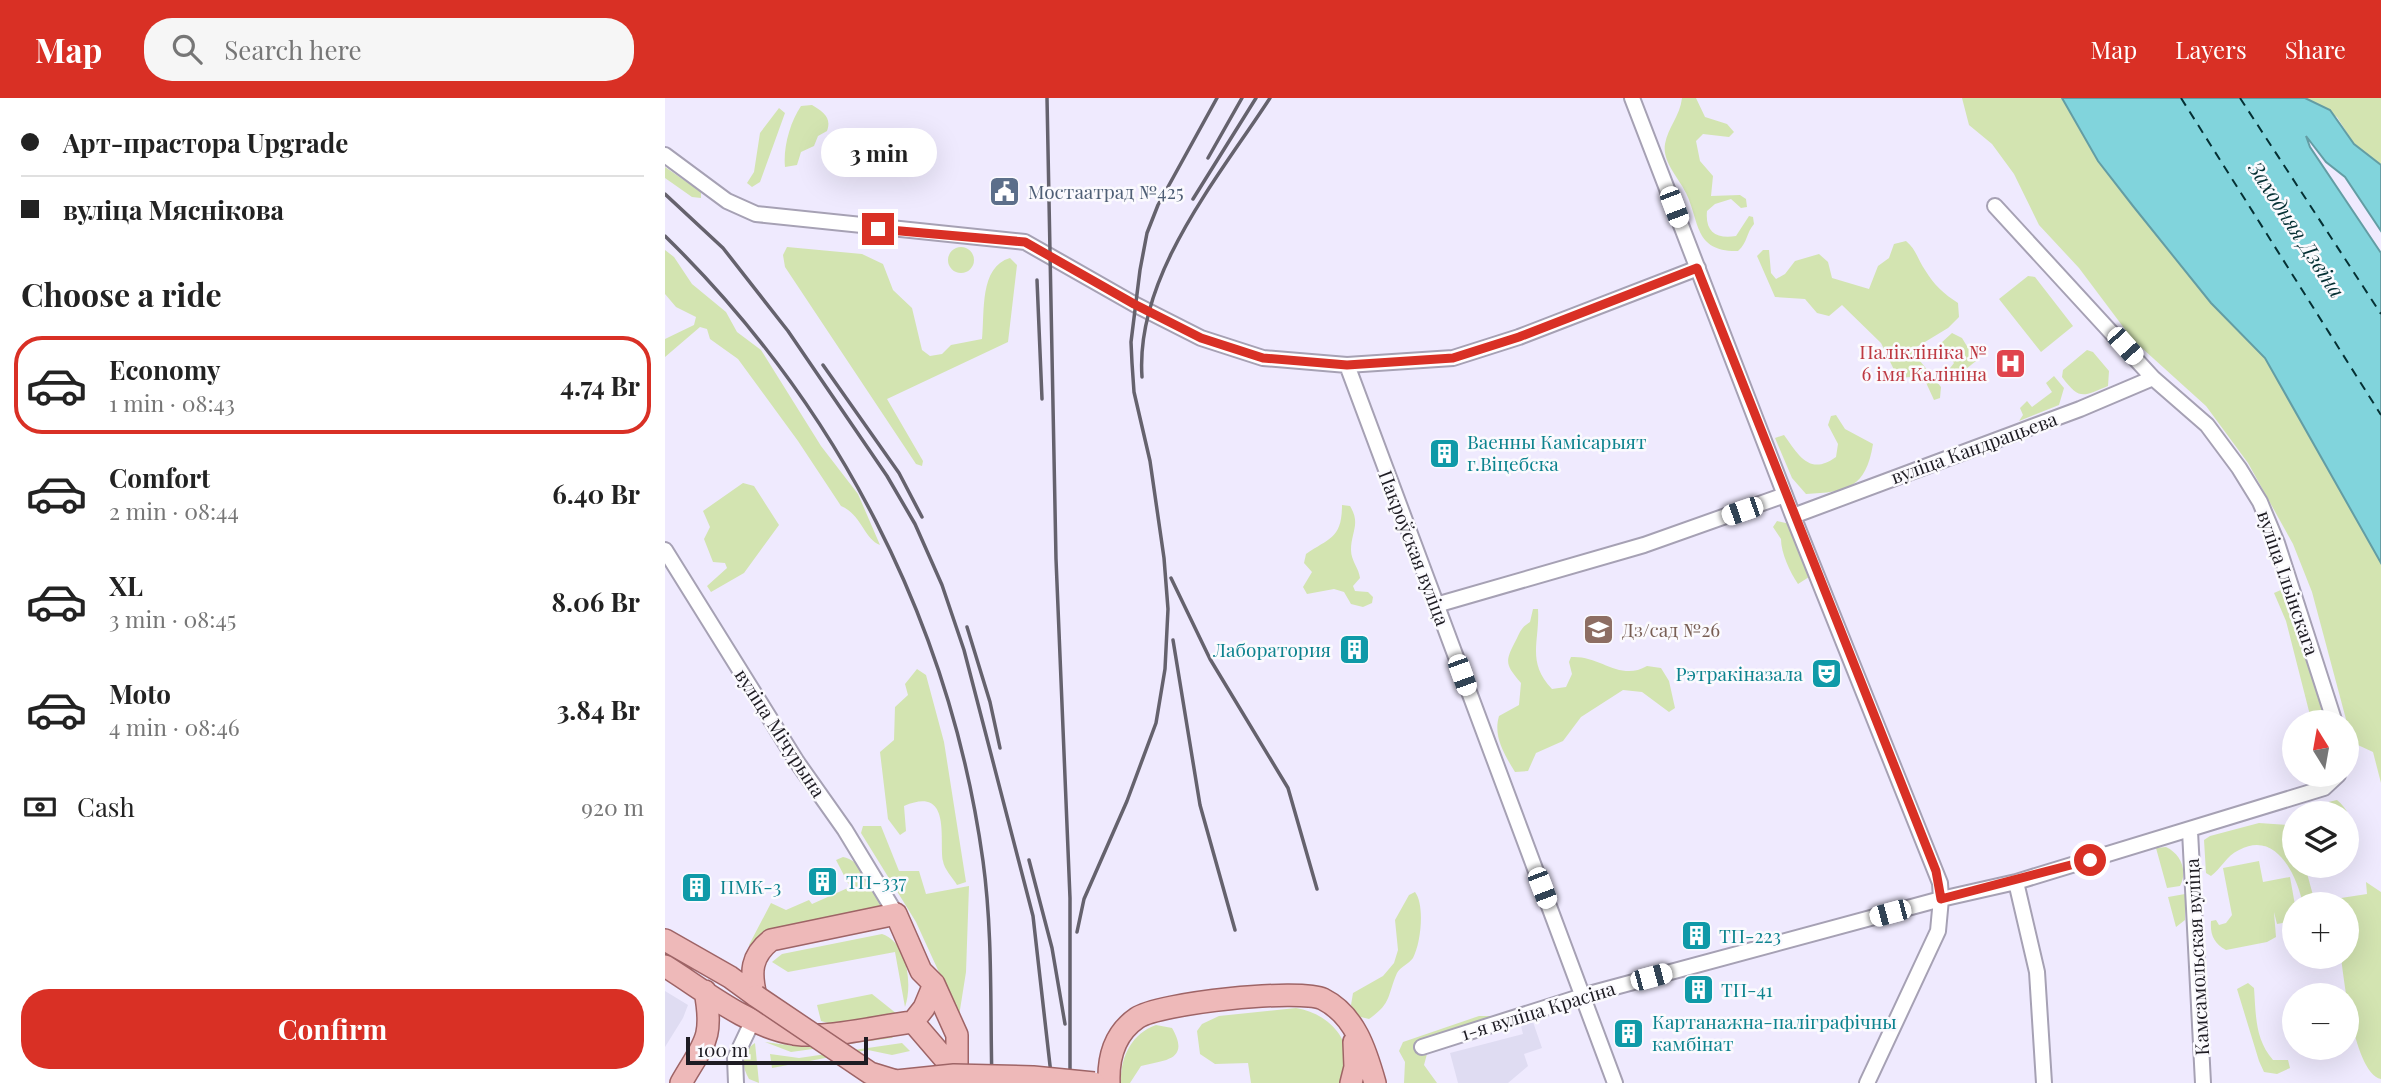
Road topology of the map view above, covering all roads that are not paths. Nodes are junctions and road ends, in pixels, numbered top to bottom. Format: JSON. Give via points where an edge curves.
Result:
{"nodes":[{"id":1,"x":1632,"y":98,"type":"edge"},
{"id":2,"x":665,"y":155,"type":"edge"},
{"id":3,"x":1994,"y":206,"type":"dead end"},
{"id":4,"x":1697,"y":268,"type":"junction"},
{"id":5,"x":1347,"y":365,"type":"junction"},
{"id":6,"x":2153,"y":378,"type":"junction"},
{"id":7,"x":1785,"y":495,"type":"junction"},
{"id":8,"x":1793,"y":516,"type":"junction"},
{"id":9,"x":665,"y":550,"type":"edge"},
{"id":10,"x":1436,"y":605,"type":"junction"},
{"id":11,"x":2331,"y":710,"type":"edge"},
{"id":12,"x":2324,"y":788,"type":"edge"},
{"id":13,"x":2190,"y":831,"type":"junction"},
{"id":14,"x":2016,"y":882,"type":"junction"},
{"id":15,"x":1941,"y":899,"type":"junction"},
{"id":16,"x":896,"y":914,"type":"junction"},
{"id":17,"x":674,"y":944,"type":"edge"},
{"id":18,"x":665,"y":966,"type":"edge"},
{"id":19,"x":928,"y":978,"type":"junction"},
{"id":20,"x":705,"y":991,"type":"junction"},
{"id":21,"x":756,"y":996,"type":"junction"},
{"id":22,"x":1583,"y":996,"type":"junction"},
{"id":23,"x":753,"y":1020,"type":"junction"},
{"id":24,"x":913,"y":1022,"type":"junction"},
{"id":25,"x":1354,"y":1029,"type":"junction"},
{"id":26,"x":1422,"y":1048,"type":"dead end"},
{"id":27,"x":957,"y":1078,"type":"edge"},
{"id":28,"x":889,"y":1082,"type":"edge"},
{"id":29,"x":681,"y":1083,"type":"edge"},
{"id":30,"x":736,"y":1083,"type":"edge"},
{"id":31,"x":1094,"y":1083,"type":"edge"},
{"id":32,"x":1109,"y":1083,"type":"edge"},
{"id":33,"x":1351,"y":1083,"type":"edge"},
{"id":34,"x":1374,"y":1083,"type":"edge"},
{"id":35,"x":1615,"y":1083,"type":"edge"},
{"id":36,"x":1867,"y":1083,"type":"edge"},
{"id":37,"x":2044,"y":1083,"type":"edge"},
{"id":38,"x":2203,"y":1083,"type":"edge"}],
"edges":[{"from":1,"to":4,"type":"street"},
{"from":2,"to":5,"type":"street","via":[[727,201],[756,214],[1025,242],[1201,338],[1263,358]]},
{"from":3,"to":6,"type":"street","name":"вуліца Ільінскага"},
{"from":4,"to":5,"type":"street","via":[[1453,358]]},
{"from":4,"to":7,"type":"street"},
{"from":5,"to":10,"type":"street","name":"Пакроўская вуліца"},
{"from":6,"to":8,"type":"street","name":"вуліца Кандрацьева"},
{"from":6,"to":11,"type":"street","name":"вуліца Ільінскага","via":[[2207,425],[2260,502]]},
{"from":7,"to":8,"type":"street"},
{"from":7,"to":10,"type":"street","via":[[1644,545]]},
{"from":8,"to":15,"type":"street","via":[[1936,871]]},
{"from":9,"to":16,"type":"street","name":"вуліца Мічурына"},
{"from":10,"to":22,"type":"street","name":"Пакроўская вуліца"},
{"from":12,"to":13,"type":"street","name":"1-я вуліца Красіна"},
{"from":13,"to":14,"type":"street","name":"1-я вуліца Красіна"},
{"from":13,"to":38,"type":"street","name":"Камсамольская вуліца"},
{"from":14,"to":15,"type":"street","name":"1-я вуліца Красіна"},
{"from":14,"to":37,"type":"street","via":[[2037,972]]},
{"from":15,"to":22,"type":"street","name":"1-я вуліца Красіна"},
{"from":15,"to":36,"type":"street","via":[[1938,931]]},
{"from":16,"to":19,"type":"main road"},
{"from":16,"to":21,"type":"main road","via":[[771,940],[756,954]]},
{"from":17,"to":21,"type":"main road"},
{"from":18,"to":20,"type":"main road"},
{"from":19,"to":24,"type":"main road","via":[[924,1008]]},
{"from":19,"to":27,"type":"main road","via":[[957,1035]]},
{"from":20,"to":23,"type":"main road"},
{"from":20,"to":29,"type":"main road","via":[[709,1035]]},
{"from":21,"to":28,"type":"main road","bridge":true},
{"from":22,"to":26,"type":"street","name":"1-я вуліца Красіна"},
{"from":22,"to":35,"type":"street","name":"Пакроўская вуліца"},
{"from":23,"to":24,"type":"main road","via":[[809,1035]]},
{"from":23,"to":30,"type":"street","via":[[735,1058]]},
{"from":24,"to":27,"type":"main road"},
{"from":25,"to":32,"type":"main road","via":[[1322,999],[1302,994],[1155,1010],[1139,1016],[1120,1036],[1108,1065]]},
{"from":25,"to":33,"type":"main road"},
{"from":25,"to":34,"type":"main road","via":[[1363,1043]]},
{"from":28,"to":31,"type":"main road","bridge":true,"via":[[954,1075]]}]}
